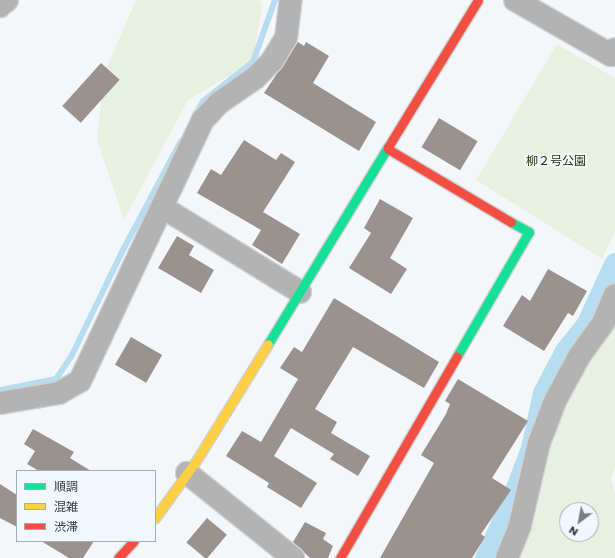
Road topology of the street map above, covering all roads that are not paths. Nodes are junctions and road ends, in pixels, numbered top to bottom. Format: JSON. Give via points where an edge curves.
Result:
{"nodes":[{"id":1,"x":7,"y":0,"type":"edge"},
{"id":2,"x":291,"y":0,"type":"edge"},
{"id":3,"x":478,"y":0,"type":"edge"},
{"id":4,"x":515,"y":0,"type":"edge"},
{"id":5,"x":0,"y":6,"type":"edge"},
{"id":6,"x":615,"y":49,"type":"edge"},
{"id":7,"x":388,"y":149,"type":"junction"},
{"id":8,"x":162,"y":207,"type":"junction"},
{"id":9,"x":300,"y":292,"type":"junction"},
{"id":10,"x":615,"y":295,"type":"edge"},
{"id":11,"x":0,"y":403,"type":"edge"},
{"id":12,"x":187,"y":473,"type":"junction"},
{"id":13,"x":156,"y":517,"type":"edge"},
{"id":14,"x":133,"y":542,"type":"edge"},
{"id":15,"x":118,"y":558,"type":"edge"},
{"id":16,"x":293,"y":558,"type":"edge"},
{"id":17,"x":340,"y":558,"type":"edge"},
{"id":18,"x":507,"y":558,"type":"edge"}],
"edges":[{"from":1,"to":5,"type":"street"},
{"from":2,"to":8,"type":"street","via":[[286,38],[272,61],[255,78],[219,103],[203,120]]},
{"from":3,"to":7,"type":"street"},
{"from":4,"to":6,"type":"street","via":[[611,55]]},
{"from":7,"to":9,"type":"street"},
{"from":7,"to":17,"type":"street","via":[[528,232]]},
{"from":8,"to":9,"type":"street"},
{"from":8,"to":11,"type":"street","via":[[80,381],[59,393]]},
{"from":9,"to":12,"type":"street"},
{"from":10,"to":18,"type":"street","via":[[604,323],[580,355],[555,401],[540,443],[520,525]]},
{"from":12,"to":13,"type":"street"},
{"from":12,"to":16,"type":"street"},
{"from":14,"to":15,"type":"street"}]}
